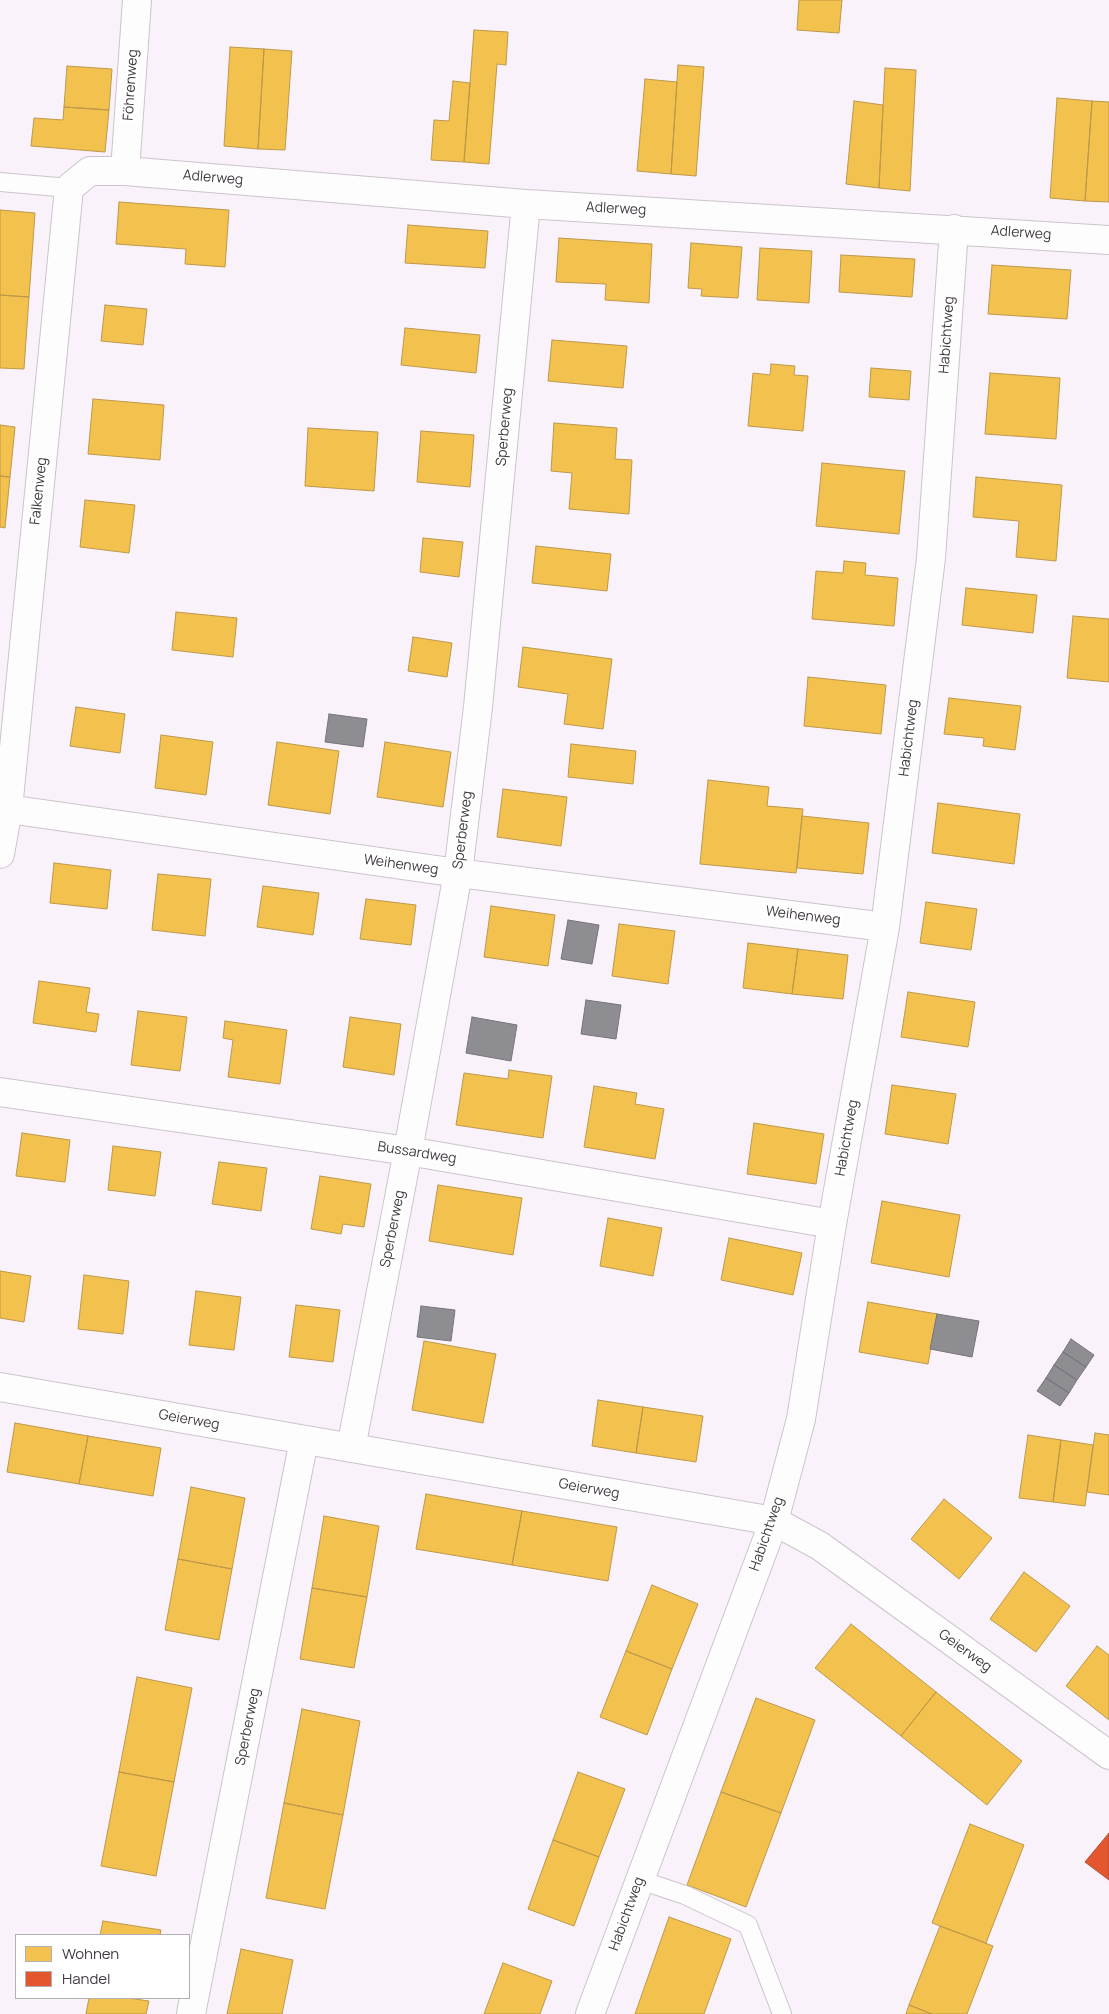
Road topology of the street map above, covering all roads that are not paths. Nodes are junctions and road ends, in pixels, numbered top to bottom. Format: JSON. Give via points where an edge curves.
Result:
{"nodes":[{"id":1,"x":137,"y":0,"type":"edge"},
{"id":2,"x":125,"y":171,"type":"junction"},
{"id":3,"x":0,"y":182,"type":"edge"},
{"id":4,"x":69,"y":188,"type":"junction"},
{"id":5,"x":526,"y":204,"type":"junction"},
{"id":6,"x":954,"y":229,"type":"junction"},
{"id":7,"x":1109,"y":240,"type":"edge"},
{"id":8,"x":8,"y":809,"type":"junction"},
{"id":9,"x":0,"y":854,"type":"edge"},
{"id":10,"x":458,"y":873,"type":"junction"},
{"id":11,"x":885,"y":927,"type":"junction"},
{"id":12,"x":0,"y":1092,"type":"edge"},
{"id":13,"x":408,"y":1151,"type":"junction"},
{"id":14,"x":832,"y":1224,"type":"junction"},
{"id":15,"x":0,"y":1388,"type":"edge"},
{"id":16,"x":304,"y":1440,"type":"junction"},
{"id":17,"x":351,"y":1448,"type":"junction"},
{"id":18,"x":774,"y":1521,"type":"junction"},
{"id":19,"x":1109,"y":1755,"type":"edge"},
{"id":20,"x":640,"y":1880,"type":"junction"},
{"id":21,"x":191,"y":2014,"type":"edge"},
{"id":22,"x":590,"y":2014,"type":"edge"},
{"id":23,"x":782,"y":2014,"type":"edge"}],
"edges":[{"from":1,"to":2,"type":"street","name":"Föhrenweg"},
{"from":2,"to":4,"type":"street","via":[[90,171]]},
{"from":2,"to":5,"type":"street","name":"Adlerweg"},
{"from":3,"to":4,"type":"lane"},
{"from":4,"to":8,"type":"street","name":"Falkenweg"},
{"from":5,"to":6,"type":"street","name":"Adlerweg"},
{"from":5,"to":10,"type":"street","name":"Sperberweg","via":[[478,707]]},
{"from":6,"to":7,"type":"street","name":"Adlerweg"},
{"from":6,"to":11,"type":"street","name":"Habichtweg","via":[[931,558]]},
{"from":8,"to":9,"type":"street","name":"Falkenweg"},
{"from":8,"to":10,"type":"street","name":"Weihenweg"},
{"from":10,"to":11,"type":"street","name":"Weihenweg"},
{"from":10,"to":13,"type":"street","name":"Sperberweg"},
{"from":11,"to":14,"type":"street","name":"Habichtweg"},
{"from":12,"to":13,"type":"street","name":"Bussardweg"},
{"from":13,"to":14,"type":"street","name":"Bussardweg"},
{"from":13,"to":17,"type":"street","name":"Sperberweg"},
{"from":14,"to":18,"type":"street","name":"Habichtweg","via":[[801,1419]]},
{"from":15,"to":16,"type":"street","name":"Geierweg"},
{"from":16,"to":17,"type":"street","name":"Geierweg"},
{"from":16,"to":21,"type":"street","name":"Sperberweg"},
{"from":17,"to":18,"type":"street","name":"Geierweg"},
{"from":18,"to":19,"type":"street","name":"Geierweg","via":[[820,1546]]},
{"from":18,"to":20,"type":"street","name":"Habichtweg"},
{"from":20,"to":22,"type":"street","name":"Habichtweg"},
{"from":20,"to":23,"type":"lane","via":[[685,1895],[748,1925]]}]}
